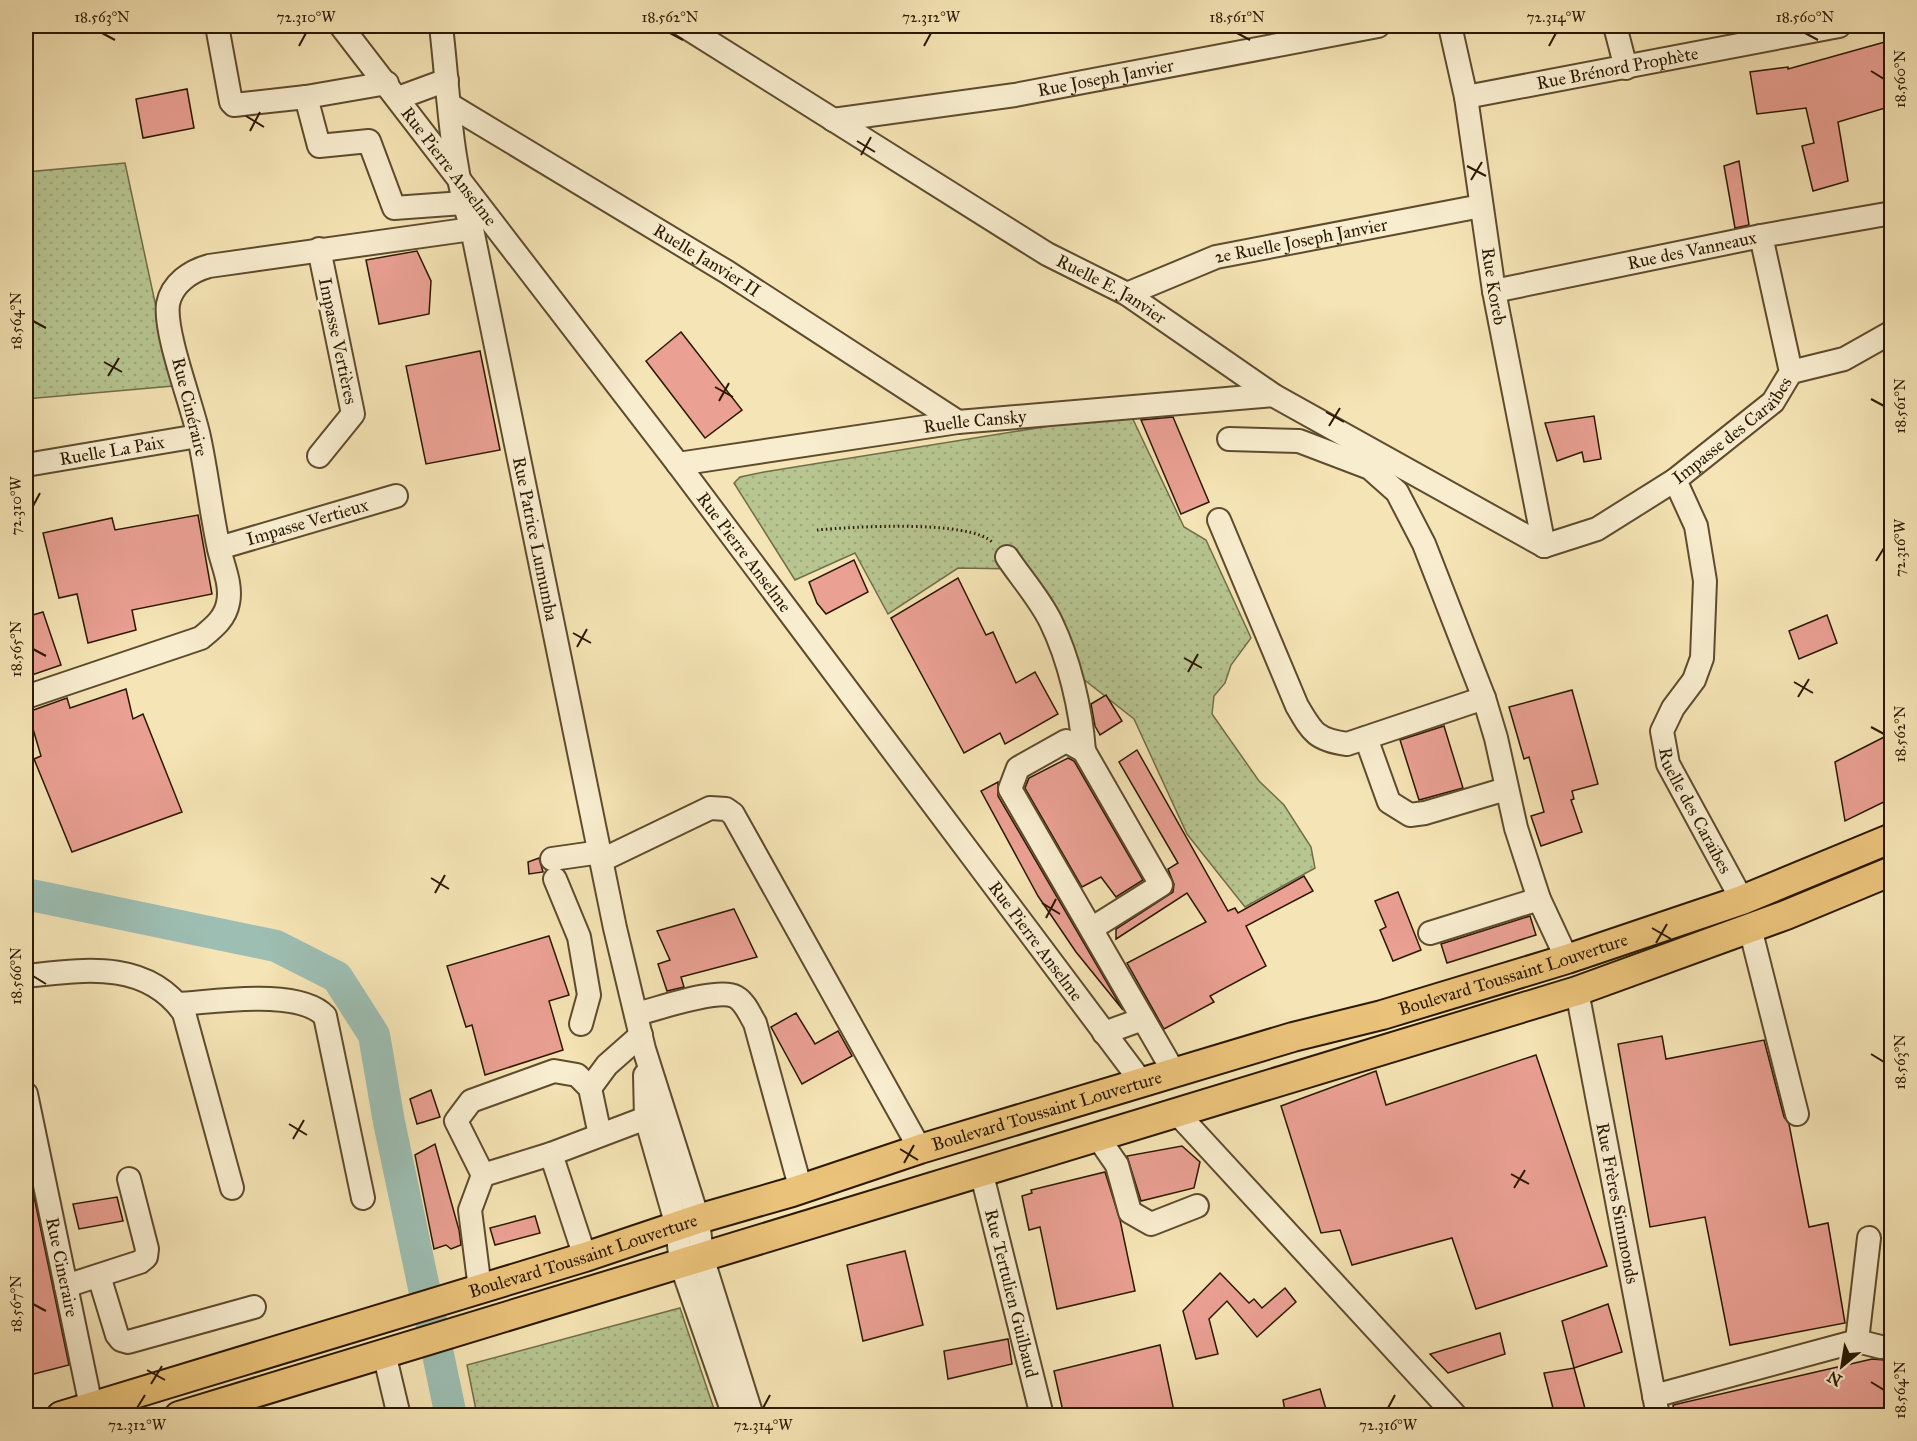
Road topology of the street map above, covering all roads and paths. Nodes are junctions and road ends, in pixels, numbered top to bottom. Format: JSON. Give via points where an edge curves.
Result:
{"nodes":[{"id":1,"x":217,"y":26,"type":"edge"},
{"id":2,"x":341,"y":26,"type":"edge"},
{"id":3,"x":441,"y":26,"type":"edge"},
{"id":4,"x":684,"y":26,"type":"edge"},
{"id":5,"x":1378,"y":26,"type":"edge"},
{"id":6,"x":1450,"y":26,"type":"edge"},
{"id":7,"x":1615,"y":26,"type":"edge"},
{"id":8,"x":1839,"y":26,"type":"edge"},
{"id":9,"x":1626,"y":68,"type":"junction"},
{"id":10,"x":447,"y":80,"type":"junction"},
{"id":11,"x":392,"y":91,"type":"junction"},
{"id":12,"x":306,"y":97,"type":"junction"},
{"id":13,"x":1466,"y":97,"type":"junction"},
{"id":14,"x":450,"y":105,"type":"junction"},
{"id":15,"x":833,"y":120,"type":"junction"},
{"id":16,"x":461,"y":192,"type":"junction"},
{"id":17,"x":1481,"y":206,"type":"junction"},
{"id":18,"x":1892,"y":213,"type":"edge"},
{"id":19,"x":472,"y":229,"type":"junction"},
{"id":20,"x":1761,"y":236,"type":"junction"},
{"id":21,"x":319,"y":249,"type":"junction"},
{"id":22,"x":1494,"y":291,"type":"junction"},
{"id":23,"x":1127,"y":294,"type":"junction"},
{"id":24,"x":1892,"y":332,"type":"edge"},
{"id":25,"x":1791,"y":372,"type":"junction"},
{"id":26,"x":1274,"y":395,"type":"junction"},
{"id":27,"x":958,"y":422,"type":"junction"},
{"id":28,"x":198,"y":436,"type":"junction"},
{"id":29,"x":1229,"y":439,"type":"dead end"},
{"id":30,"x":318,"y":456,"type":"dead end"},
{"id":31,"x":678,"y":464,"type":"junction"},
{"id":32,"x":26,"y":465,"type":"edge"},
{"id":33,"x":1675,"y":480,"type":"junction"},
{"id":34,"x":396,"y":496,"type":"dead end"},
{"id":35,"x":1219,"y":520,"type":"dead end"},
{"id":36,"x":817,"y":530,"type":"dead end"},
{"id":37,"x":1544,"y":546,"type":"junction"},
{"id":38,"x":219,"y":548,"type":"junction"},
{"id":39,"x":1006,"y":557,"type":"joint"},
{"id":40,"x":26,"y":697,"type":"edge"},
{"id":41,"x":1484,"y":698,"type":"junction"},
{"id":42,"x":1366,"y":738,"type":"junction"},
{"id":43,"x":1084,"y":751,"type":"junction"},
{"id":44,"x":1506,"y":789,"type":"junction"},
{"id":45,"x":1892,"y":838,"type":"edge"},
{"id":46,"x":602,"y":856,"type":"junction"},
{"id":47,"x":1892,"y":871,"type":"edge"},
{"id":48,"x":1539,"y":899,"type":"junction"},
{"id":49,"x":1742,"y":900,"type":"junction"},
{"id":50,"x":1750,"y":928,"type":"junction"},
{"id":51,"x":1091,"y":929,"type":"junction"},
{"id":52,"x":1430,"y":933,"type":"dead end"},
{"id":53,"x":1567,"y":959,"type":"junction"},
{"id":54,"x":26,"y":976,"type":"edge"},
{"id":55,"x":1577,"y":991,"type":"junction"},
{"id":56,"x":178,"y":1004,"type":"junction"},
{"id":57,"x":1143,"y":1020,"type":"junction"},
{"id":58,"x":581,"y":1024,"type":"dead end"},
{"id":59,"x":641,"y":1033,"type":"junction"},
{"id":60,"x":1104,"y":1033,"type":"junction"},
{"id":61,"x":1174,"y":1074,"type":"junction"},
{"id":62,"x":1143,"y":1084,"type":"junction"},
{"id":63,"x":590,"y":1088,"type":"junction"},
{"id":64,"x":26,"y":1094,"type":"edge"},
{"id":65,"x":1176,"y":1112,"type":"junction"},
{"id":66,"x":1797,"y":1114,"type":"dead end"},
{"id":67,"x":646,"y":1118,"type":"junction"},
{"id":68,"x":600,"y":1135,"type":"junction"},
{"id":69,"x":1097,"y":1136,"type":"junction"},
{"id":70,"x":920,"y":1149,"type":"junction"},
{"id":71,"x":551,"y":1154,"type":"junction"},
{"id":72,"x":981,"y":1171,"type":"junction"},
{"id":73,"x":483,"y":1175,"type":"junction"},
{"id":74,"x":129,"y":1179,"type":"dead end"},
{"id":75,"x":232,"y":1188,"type":"dead end"},
{"id":76,"x":801,"y":1190,"type":"junction"},
{"id":77,"x":363,"y":1198,"type":"dead end"},
{"id":78,"x":1197,"y":1206,"type":"dead end"},
{"id":79,"x":687,"y":1222,"type":"junction"},
{"id":80,"x":1869,"y":1238,"type":"dead end"},
{"id":81,"x":585,"y":1257,"type":"junction"},
{"id":82,"x":692,"y":1260,"type":"junction"},
{"id":83,"x":99,"y":1276,"type":"junction"},
{"id":84,"x":66,"y":1287,"type":"junction"},
{"id":85,"x":480,"y":1289,"type":"junction"},
{"id":86,"x":254,"y":1308,"type":"dead end"},
{"id":87,"x":1857,"y":1341,"type":"junction"},
{"id":88,"x":1881,"y":1347,"type":"dead end"},
{"id":89,"x":390,"y":1352,"type":"junction"},
{"id":90,"x":91,"y":1406,"type":"junction"},
{"id":91,"x":1656,"y":1406,"type":"edge"},
{"id":92,"x":60,"y":1416,"type":"edge"},
{"id":93,"x":179,"y":1416,"type":"edge"},
{"id":94,"x":399,"y":1416,"type":"edge"},
{"id":95,"x":734,"y":1416,"type":"edge"},
{"id":96,"x":752,"y":1416,"type":"edge"},
{"id":97,"x":1042,"y":1416,"type":"edge"},
{"id":98,"x":1456,"y":1416,"type":"edge"}],
"edges":[{"from":1,"to":12,"type":"street","via":[[234,105]]},
{"from":2,"to":11,"type":"street","name":"Rue Pierre Anselme"},
{"from":3,"to":10,"type":"street","name":"Rue Patrice Lumumba"},
{"from":4,"to":15,"type":"street","name":"Ruelle E. Janvier"},
{"from":5,"to":15,"type":"street","name":"Rue Joseph Janvier","via":[[1015,95]]},
{"from":6,"to":13,"type":"street","name":"Rue Koreb"},
{"from":7,"to":9,"type":"street"},
{"from":8,"to":9,"type":"street","name":"Rue Brénord Prophète"},
{"from":9,"to":13,"type":"street","name":"Rue Brénord Prophète"},
{"from":10,"to":11,"type":"street"},
{"from":10,"to":14,"type":"street","name":"Rue Patrice Lumumba"},
{"from":11,"to":12,"type":"street"},
{"from":11,"to":16,"type":"street","name":"Rue Pierre Anselme"},
{"from":12,"to":16,"type":"street","via":[[319,146],[369,141],[394,208]]},
{"from":13,"to":17,"type":"street","name":"Rue Koreb"},
{"from":14,"to":16,"type":"street","name":"Rue Patrice Lumumba","via":[[452,146]]},
{"from":14,"to":27,"type":"street","name":"Ruelle Janvier II","via":[[727,272]]},
{"from":15,"to":23,"type":"street","name":"Ruelle E. Janvier","via":[[1047,254]]},
{"from":16,"to":19,"type":"street","name":"Rue Patrice Lumumba"},
{"from":16,"to":31,"type":"street","name":"Rue Pierre Anselme"},
{"from":17,"to":22,"type":"street","name":"Rue Koreb"},
{"from":17,"to":23,"type":"street","name":"2e Ruelle Joseph Janvier","via":[[1216,258]]},
{"from":18,"to":20,"type":"street","name":"Rue des Vanneaux"},
{"from":19,"to":21,"type":"street","name":"Rue Cinéraire"},
{"from":19,"to":46,"type":"street","name":"Rue Patrice Lumumba"},
{"from":20,"to":22,"type":"street","name":"Rue des Vanneaux"},
{"from":20,"to":25,"type":"street","name":"Impasse des Caraïbes"},
{"from":21,"to":28,"type":"street","name":"Rue Cinéraire","via":[[209,266],[196,270],[176,285],[168,303],[169,326]]},
{"from":21,"to":30,"type":"street","name":"Impasse Vertières","via":[[353,414]]},
{"from":22,"to":37,"type":"street","name":"Rue Koreb"},
{"from":23,"to":26,"type":"street","name":"Ruelle E. Janvier"},
{"from":24,"to":25,"type":"street","via":[[1844,359]]},
{"from":25,"to":33,"type":"street","name":"Impasse des Caraïbes","via":[[1773,402]]},
{"from":26,"to":27,"type":"street","name":"Ruelle Cansky"},
{"from":26,"to":37,"type":"street","name":"Ruelle E. Janvier"},
{"from":27,"to":31,"type":"street","name":"Ruelle Cansky"},
{"from":28,"to":32,"type":"street","name":"Ruelle La Paix"},
{"from":28,"to":38,"type":"street","name":"Rue Cinéraire"},
{"from":29,"to":41,"type":"street","via":[[1299,441],[1370,468],[1397,492],[1424,544]]},
{"from":31,"to":60,"type":"street","name":"Rue Pierre Anselme"},
{"from":33,"to":37,"type":"street","name":"Impasse des Caraïbes","via":[[1597,529]]},
{"from":33,"to":49,"type":"street","name":"Ruelle des Caraïbes","via":[[1696,526],[1703,570],[1702,658],[1694,680],[1662,731],[1668,764]]},
{"from":34,"to":38,"type":"street","name":"Impasse Vertieux"},
{"from":35,"to":42,"type":"street","via":[[1310,729],[1325,741],[1347,744]]},
{"from":36,"to":39,"type":"path","via":[[865,526],[958,529],[990,538]]},
{"from":38,"to":40,"type":"street","name":"Rue Cinéraire","via":[[228,602],[219,623],[201,638]]},
{"from":39,"to":43,"type":"street","via":[[1051,621],[1082,720]]},
{"from":41,"to":42,"type":"street"},
{"from":41,"to":44,"type":"street"},
{"from":42,"to":44,"type":"street","via":[[1389,802],[1410,814]]},
{"from":43,"to":51,"type":"street","via":[[1161,885]]},
{"from":43,"to":51,"type":"street","via":[[1066,741],[1018,768],[1010,789]]},
{"from":44,"to":48,"type":"street"},
{"from":45,"to":49,"type":"main road","name":"Boulevard Toussaint Louverture"},
{"from":46,"to":58,"type":"street","via":[[554,869],[579,937],[589,994]]},
{"from":46,"to":59,"type":"street","name":"Rue Patrice Lumumba"},
{"from":46,"to":70,"type":"street","via":[[710,808],[726,809],[733,814]]},
{"from":47,"to":50,"type":"main road","name":"Boulevard Toussaint Louverture"},
{"from":48,"to":52,"type":"street"},
{"from":48,"to":53,"type":"street"},
{"from":49,"to":53,"type":"main road","name":"Boulevard Toussaint Louverture"},
{"from":50,"to":55,"type":"main road","name":"Boulevard Toussaint Louverture"},
{"from":50,"to":66,"type":"street"},
{"from":51,"to":57,"type":"street"},
{"from":53,"to":55,"type":"main road"},
{"from":53,"to":61,"type":"main road","name":"Boulevard Toussaint Louverture"},
{"from":54,"to":56,"type":"street","via":[[104,970],[134,976]]},
{"from":55,"to":65,"type":"main road","name":"Boulevard Toussaint Louverture"},
{"from":55,"to":91,"type":"street","name":"Rue Frères Simmonds"},
{"from":56,"to":75,"type":"street","via":[[184,1013]]},
{"from":56,"to":77,"type":"street","via":[[293,1001],[314,1007],[325,1016]]},
{"from":57,"to":60,"type":"street"},
{"from":57,"to":61,"type":"street"},
{"from":59,"to":63,"type":"street","via":[[607,1065]]},
{"from":59,"to":67,"type":"street","name":"Rue Patrice Lumumba"},
{"from":59,"to":76,"type":"street","via":[[722,993],[736,997],[755,1023]]},
{"from":59,"to":79,"type":"street","name":"Rue Patrice Lumumba"},
{"from":60,"to":62,"type":"street","name":"Rue Pierre Anselme"},
{"from":61,"to":62,"type":"main road","name":"Boulevard Toussaint Louverture"},
{"from":62,"to":70,"type":"main road","name":"Boulevard Toussaint Louverture"},
{"from":63,"to":68,"type":"street"},
{"from":63,"to":73,"type":"street","via":[[577,1075],[554,1071],[471,1101],[456,1121]]},
{"from":64,"to":84,"type":"street","name":"Rue Cineraire"},
{"from":65,"to":69,"type":"main road","name":"Boulevard Toussaint Louverture"},
{"from":65,"to":98,"type":"street"},
{"from":67,"to":68,"type":"street"},
{"from":67,"to":79,"type":"street","name":"Rue Patrice Lumumba"},
{"from":68,"to":71,"type":"street"},
{"from":69,"to":72,"type":"main road","name":"Boulevard Toussaint Louverture"},
{"from":69,"to":78,"type":"street","via":[[1117,1165],[1130,1212],[1151,1224]]},
{"from":70,"to":76,"type":"main road","name":"Boulevard Toussaint Louverture"},
{"from":71,"to":73,"type":"street"},
{"from":71,"to":81,"type":"street"},
{"from":72,"to":82,"type":"main road","name":"Boulevard Toussaint Louverture"},
{"from":72,"to":97,"type":"street","name":"Rue Tertulien Guilbaud"},
{"from":73,"to":85,"type":"street","via":[[470,1210]]},
{"from":74,"to":83,"type":"street","via":[[146,1257]]},
{"from":76,"to":79,"type":"main road","name":"Boulevard Toussaint Louverture"},
{"from":79,"to":81,"type":"main road","name":"Boulevard Toussaint Louverture"},
{"from":79,"to":82,"type":"street"},
{"from":80,"to":87,"type":"street"},
{"from":81,"to":85,"type":"main road","name":"Boulevard Toussaint Louverture"},
{"from":82,"to":89,"type":"main road","name":"Boulevard Toussaint Louverture"},
{"from":82,"to":95,"type":"street"},
{"from":82,"to":96,"type":"street"},
{"from":83,"to":84,"type":"street"},
{"from":83,"to":86,"type":"street","via":[[117,1335],[128,1342]]},
{"from":84,"to":90,"type":"street","name":"Rue Cineraire"},
{"from":85,"to":90,"type":"main road","name":"Boulevard Toussaint Louverture"},
{"from":87,"to":88,"type":"street"},
{"from":87,"to":91,"type":"street"},
{"from":89,"to":93,"type":"main road","name":"Boulevard Toussaint Louverture"},
{"from":89,"to":94,"type":"street"},
{"from":90,"to":92,"type":"main road","name":"Boulevard Toussaint Louverture"}]}
